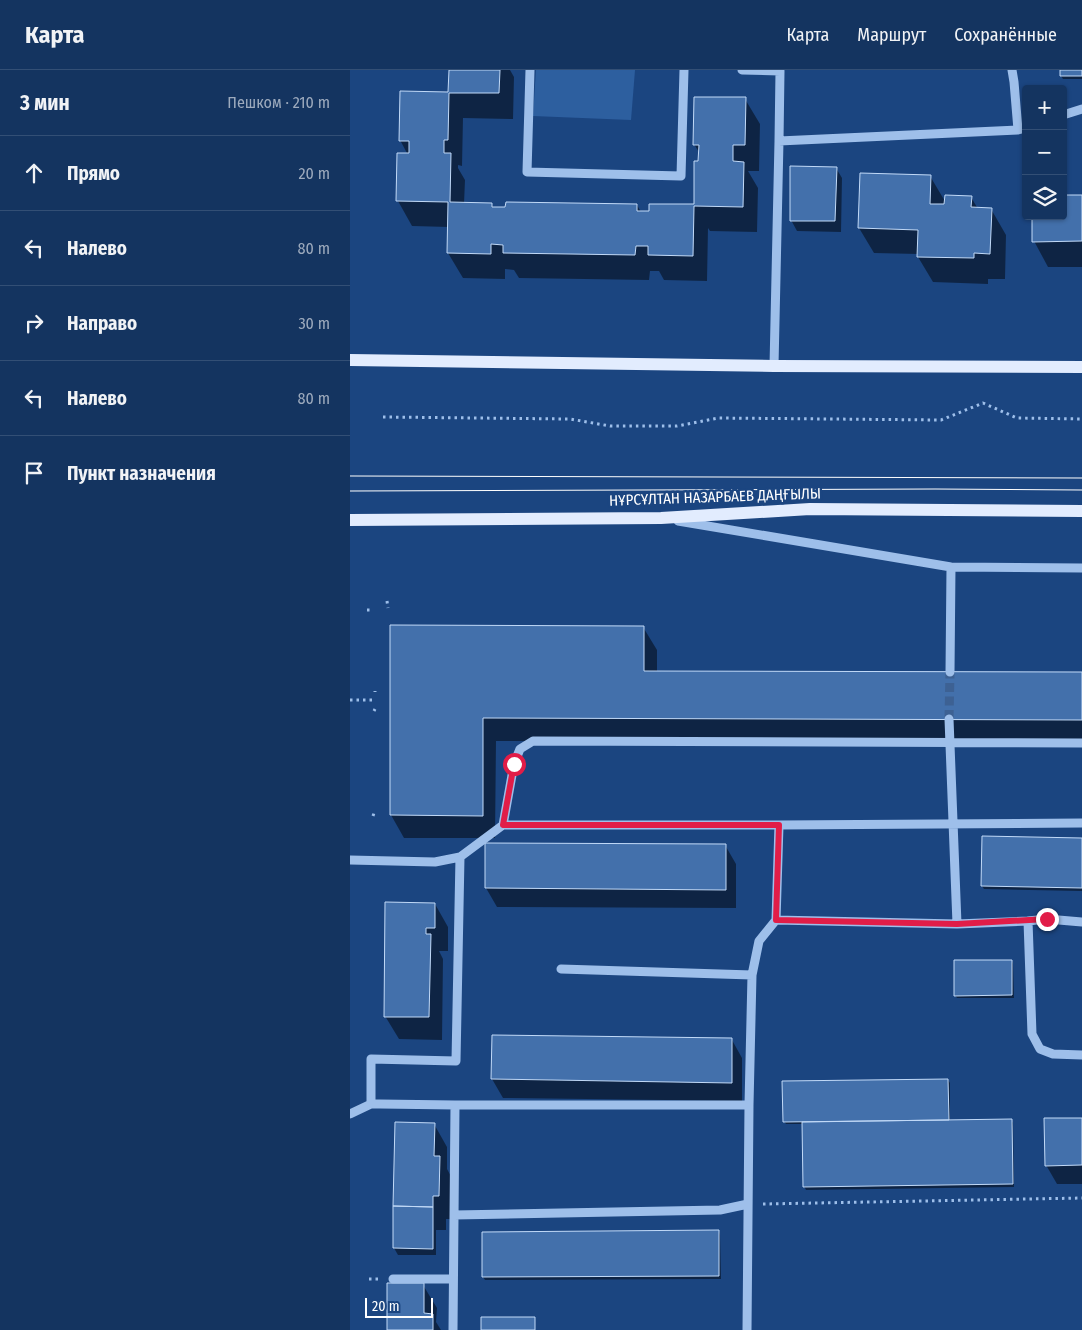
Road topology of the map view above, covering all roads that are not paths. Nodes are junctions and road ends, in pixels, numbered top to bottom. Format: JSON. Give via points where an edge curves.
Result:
{"nodes":[{"id":1,"x":530,"y":70,"type":"edge"},
{"id":2,"x":684,"y":70,"type":"edge"},
{"id":3,"x":742,"y":70,"type":"edge"},
{"id":4,"x":781,"y":70,"type":"edge"},
{"id":5,"x":1012,"y":70,"type":"edge"},
{"id":6,"x":1082,"y":109,"type":"edge"},
{"id":7,"x":1067,"y":114,"type":"edge"},
{"id":8,"x":1022,"y":129,"type":"edge"},
{"id":9,"x":779,"y":141,"type":"junction"},
{"id":10,"x":350,"y":360,"type":"edge"},
{"id":11,"x":774,"y":366,"type":"junction"},
{"id":12,"x":1082,"y":366,"type":"edge"},
{"id":13,"x":1082,"y":511,"type":"edge"},
{"id":14,"x":661,"y":518,"type":"junction"},
{"id":15,"x":350,"y":520,"type":"edge"},
{"id":16,"x":951,"y":567,"type":"junction"},
{"id":17,"x":1082,"y":568,"type":"edge"},
{"id":18,"x":950,"y":672,"type":"tunnel mouth"},
{"id":19,"x":949,"y":719,"type":"tunnel mouth"},
{"id":20,"x":951,"y":742,"type":"junction"},
{"id":21,"x":1082,"y":743,"type":"edge"},
{"id":22,"x":1082,"y":822,"type":"edge"},
{"id":23,"x":953,"y":823,"type":"junction"},
{"id":24,"x":503,"y":825,"type":"junction"},
{"id":25,"x":779,"y":825,"type":"junction"},
{"id":26,"x":460,"y":858,"type":"junction"},
{"id":27,"x":350,"y":860,"type":"edge"},
{"id":28,"x":776,"y":920,"type":"junction"},
{"id":29,"x":1028,"y":921,"type":"junction"},
{"id":30,"x":1082,"y":922,"type":"edge"},
{"id":31,"x":957,"y":924,"type":"junction"},
{"id":32,"x":561,"y":969,"type":"dead end"},
{"id":33,"x":752,"y":975,"type":"junction"},
{"id":34,"x":1082,"y":1055,"type":"edge"},
{"id":35,"x":371,"y":1104,"type":"junction"},
{"id":36,"x":455,"y":1105,"type":"junction"},
{"id":37,"x":749,"y":1105,"type":"junction"},
{"id":38,"x":350,"y":1114,"type":"edge"},
{"id":39,"x":748,"y":1204,"type":"junction"},
{"id":40,"x":454,"y":1215,"type":"junction"},
{"id":41,"x":393,"y":1279,"type":"dead end"},
{"id":42,"x":453,"y":1279,"type":"junction"},
{"id":43,"x":453,"y":1330,"type":"edge"},
{"id":44,"x":747,"y":1330,"type":"edge"}],
"edges":[{"from":1,"to":2,"type":"street","via":[[527,172],[682,176]]},
{"from":3,"to":4,"type":"street"},
{"from":4,"to":9,"type":"street"},
{"from":5,"to":8,"type":"street"},
{"from":6,"to":7,"type":"street"},
{"from":8,"to":9,"type":"street"},
{"from":9,"to":11,"type":"street"},
{"from":10,"to":11,"type":"main road"},
{"from":11,"to":12,"type":"main road"},
{"from":13,"to":14,"type":"main road","name":"НҰРСҰЛТАН НАЗАРБАЕВ ДАҢҒЫЛЫ","via":[[810,509]]},
{"from":14,"to":15,"type":"main road","name":"НҰРСҰЛТАН НАЗАРБАЕВ ДАҢҒЫЛЫ"},
{"from":14,"to":16,"type":"street"},
{"from":16,"to":17,"type":"street"},
{"from":16,"to":18,"type":"street"},
{"from":19,"to":20,"type":"street"},
{"from":20,"to":21,"type":"street"},
{"from":20,"to":23,"type":"street"},
{"from":20,"to":24,"type":"street","via":[[533,741],[520,749],[514,764]]},
{"from":22,"to":23,"type":"street"},
{"from":23,"to":25,"type":"street"},
{"from":23,"to":31,"type":"street"},
{"from":24,"to":25,"type":"street"},
{"from":24,"to":26,"type":"street"},
{"from":25,"to":28,"type":"street"},
{"from":26,"to":27,"type":"street","via":[[435,862]]},
{"from":26,"to":35,"type":"street","via":[[456,1061],[371,1059]]},
{"from":28,"to":31,"type":"street"},
{"from":28,"to":33,"type":"street","via":[[759,941]]},
{"from":29,"to":30,"type":"street"},
{"from":29,"to":31,"type":"street"},
{"from":29,"to":34,"type":"street","via":[[1032,1034],[1040,1048],[1053,1054]]},
{"from":32,"to":33,"type":"street"},
{"from":33,"to":37,"type":"street"},
{"from":35,"to":36,"type":"street"},
{"from":35,"to":38,"type":"street"},
{"from":36,"to":37,"type":"street"},
{"from":36,"to":40,"type":"street"},
{"from":37,"to":39,"type":"street"},
{"from":39,"to":40,"type":"street","via":[[720,1210]]},
{"from":39,"to":44,"type":"street"},
{"from":40,"to":42,"type":"street"},
{"from":41,"to":42,"type":"street"},
{"from":42,"to":43,"type":"street"}]}
